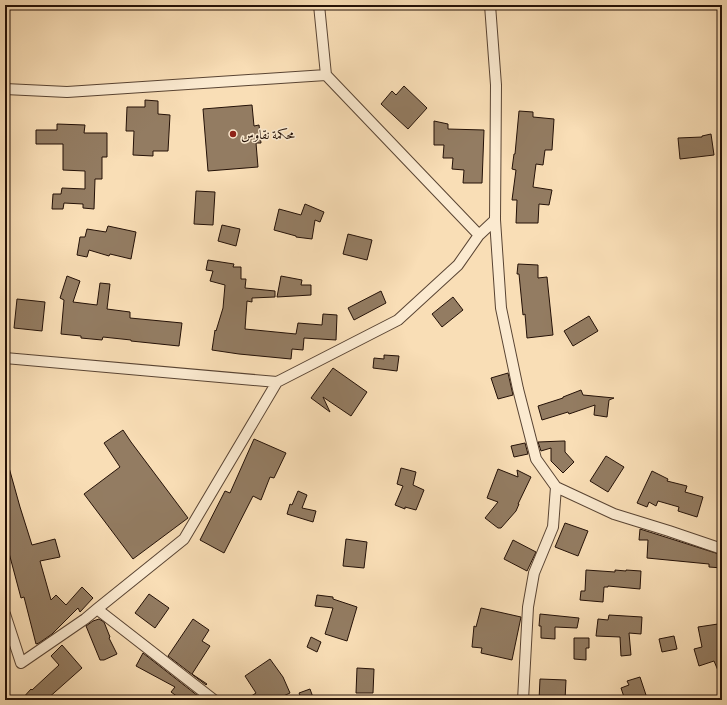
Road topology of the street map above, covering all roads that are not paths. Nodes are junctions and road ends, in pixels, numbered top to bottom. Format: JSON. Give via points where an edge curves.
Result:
{"nodes":[{"id":1,"x":319,"y":5,"type":"edge"},
{"id":2,"x":490,"y":5,"type":"edge"},
{"id":3,"x":326,"y":75,"type":"junction"},
{"id":4,"x":5,"y":89,"type":"edge"},
{"id":5,"x":495,"y":220,"type":"junction"},
{"id":6,"x":480,"y":235,"type":"junction"},
{"id":7,"x":5,"y":358,"type":"edge"},
{"id":8,"x":277,"y":382,"type":"junction"},
{"id":9,"x":556,"y":487,"type":"junction"},
{"id":10,"x":722,"y":549,"type":"edge"},
{"id":11,"x":97,"y":609,"type":"junction"},
{"id":12,"x":5,"y":614,"type":"edge"},
{"id":13,"x":214,"y":700,"type":"edge"},
{"id":14,"x":523,"y":700,"type":"edge"}],
"edges":[{"from":1,"to":3,"type":"street"},
{"from":2,"to":5,"type":"street","via":[[496,85]]},
{"from":3,"to":4,"type":"street","via":[[68,92]]},
{"from":3,"to":6,"type":"street"},
{"from":5,"to":6,"type":"street"},
{"from":5,"to":9,"type":"street","via":[[501,308],[518,389],[536,459]]},
{"from":6,"to":8,"type":"street","via":[[458,265],[398,320]]},
{"from":7,"to":8,"type":"street"},
{"from":8,"to":11,"type":"street","via":[[184,539]]},
{"from":9,"to":10,"type":"street","via":[[614,514]]},
{"from":9,"to":14,"type":"street","via":[[554,527],[534,573],[528,607]]},
{"from":11,"to":12,"type":"street","via":[[21,663]]},
{"from":11,"to":13,"type":"street"}]}
